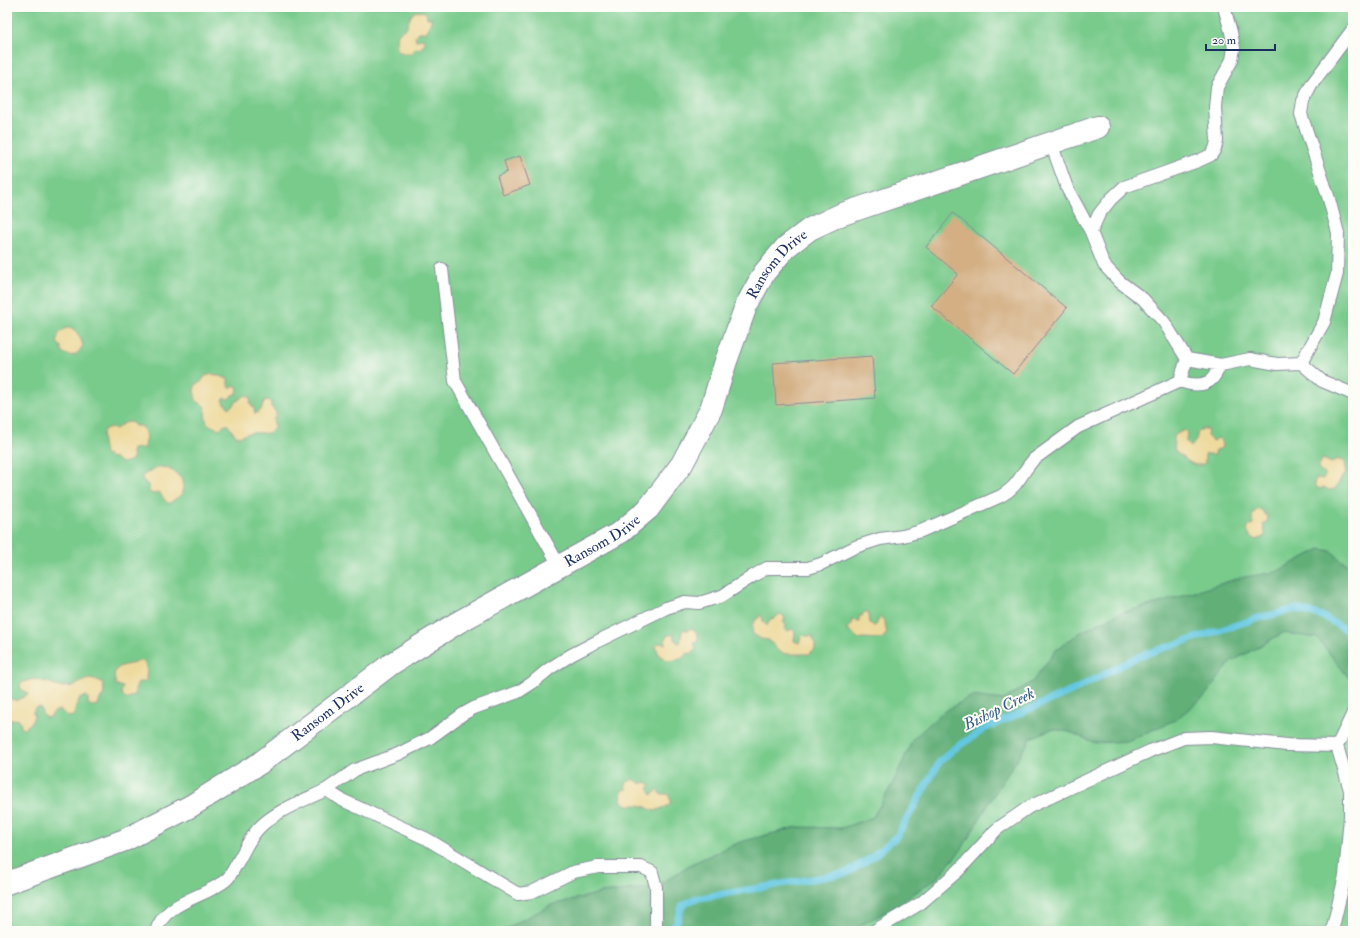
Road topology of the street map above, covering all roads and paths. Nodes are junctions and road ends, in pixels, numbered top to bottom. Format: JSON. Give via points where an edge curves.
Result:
{"nodes":[{"id":1,"x":1224,"y":7,"type":"edge"},
{"id":2,"x":1353,"y":29,"type":"edge"},
{"id":3,"x":1098,"y":127,"type":"dead end"},
{"id":4,"x":1051,"y":143,"type":"junction"},
{"id":5,"x":1091,"y":232,"type":"junction"},
{"id":6,"x":442,"y":269,"type":"dead end"},
{"id":7,"x":1187,"y":359,"type":"junction"},
{"id":8,"x":1301,"y":364,"type":"junction"},
{"id":9,"x":1221,"y":365,"type":"junction"},
{"id":10,"x":1180,"y":382,"type":"junction"},
{"id":11,"x":1353,"y":394,"type":"edge"},
{"id":12,"x":560,"y":567,"type":"junction"},
{"id":13,"x":1353,"y":714,"type":"edge"},
{"id":14,"x":1337,"y":746,"type":"junction"},
{"id":15,"x":326,"y":790,"type":"junction"},
{"id":16,"x":7,"y":883,"type":"edge"},
{"id":17,"x":156,"y":931,"type":"edge"},
{"id":18,"x":656,"y":931,"type":"edge"},
{"id":19,"x":874,"y":931,"type":"edge"},
{"id":20,"x":1332,"y":931,"type":"edge"}],
"edges":[{"from":1,"to":5,"type":"lane","via":[[1234,48],[1232,60],[1217,87],[1216,149],[1211,155],[1198,161],[1124,187],[1100,214]]},
{"from":2,"to":8,"type":"lane","via":[[1312,84],[1303,101],[1301,114],[1338,233],[1337,274],[1324,322]]},
{"from":3,"to":4,"type":"street","name":"Ransom Drive"},
{"from":4,"to":5,"type":"lane","via":[[1067,188]]},
{"from":4,"to":12,"type":"street","name":"Ransom Drive","via":[[840,215],[810,229],[786,247],[764,273],[746,306],[711,409],[682,464],[648,509],[621,532]]},
{"from":5,"to":7,"type":"lane","via":[[1104,265],[1120,282],[1143,299],[1164,322]]},
{"from":6,"to":12,"type":"lane","via":[[455,381]]},
{"from":7,"to":9,"type":"lane"},
{"from":7,"to":10,"type":"lane"},
{"from":8,"to":9,"type":"lane","via":[[1277,364],[1250,359]]},
{"from":8,"to":11,"type":"lane","via":[[1322,381]]},
{"from":9,"to":10,"type":"lane","via":[[1212,379],[1204,383],[1193,385]]},
{"from":10,"to":15,"type":"lane","via":[[1078,427],[1034,459],[1017,484],[1001,496],[921,532],[880,539],[854,547],[808,568],[767,568],[722,596],[699,603],[685,602],[666,608],[571,655],[518,692],[474,708],[414,747],[355,770]]},
{"from":12,"to":16,"type":"street","name":"Ransom Drive","via":[[457,623],[391,664],[260,762],[191,806],[125,840]]},
{"from":13,"to":14,"type":"lane"},
{"from":14,"to":19,"type":"lane","via":[[1287,745],[1211,737],[1184,738],[1150,751],[1029,808],[997,829],[959,870],[921,903]]},
{"from":14,"to":20,"type":"lane","via":[[1350,790],[1350,816],[1345,876]]},
{"from":15,"to":17,"type":"lane","via":[[267,820],[249,841],[227,880],[169,912]]},
{"from":15,"to":18,"type":"lane","via":[[342,800],[427,839],[518,894],[532,892],[573,872],[598,867],[641,867],[652,872],[656,887]]}]}
